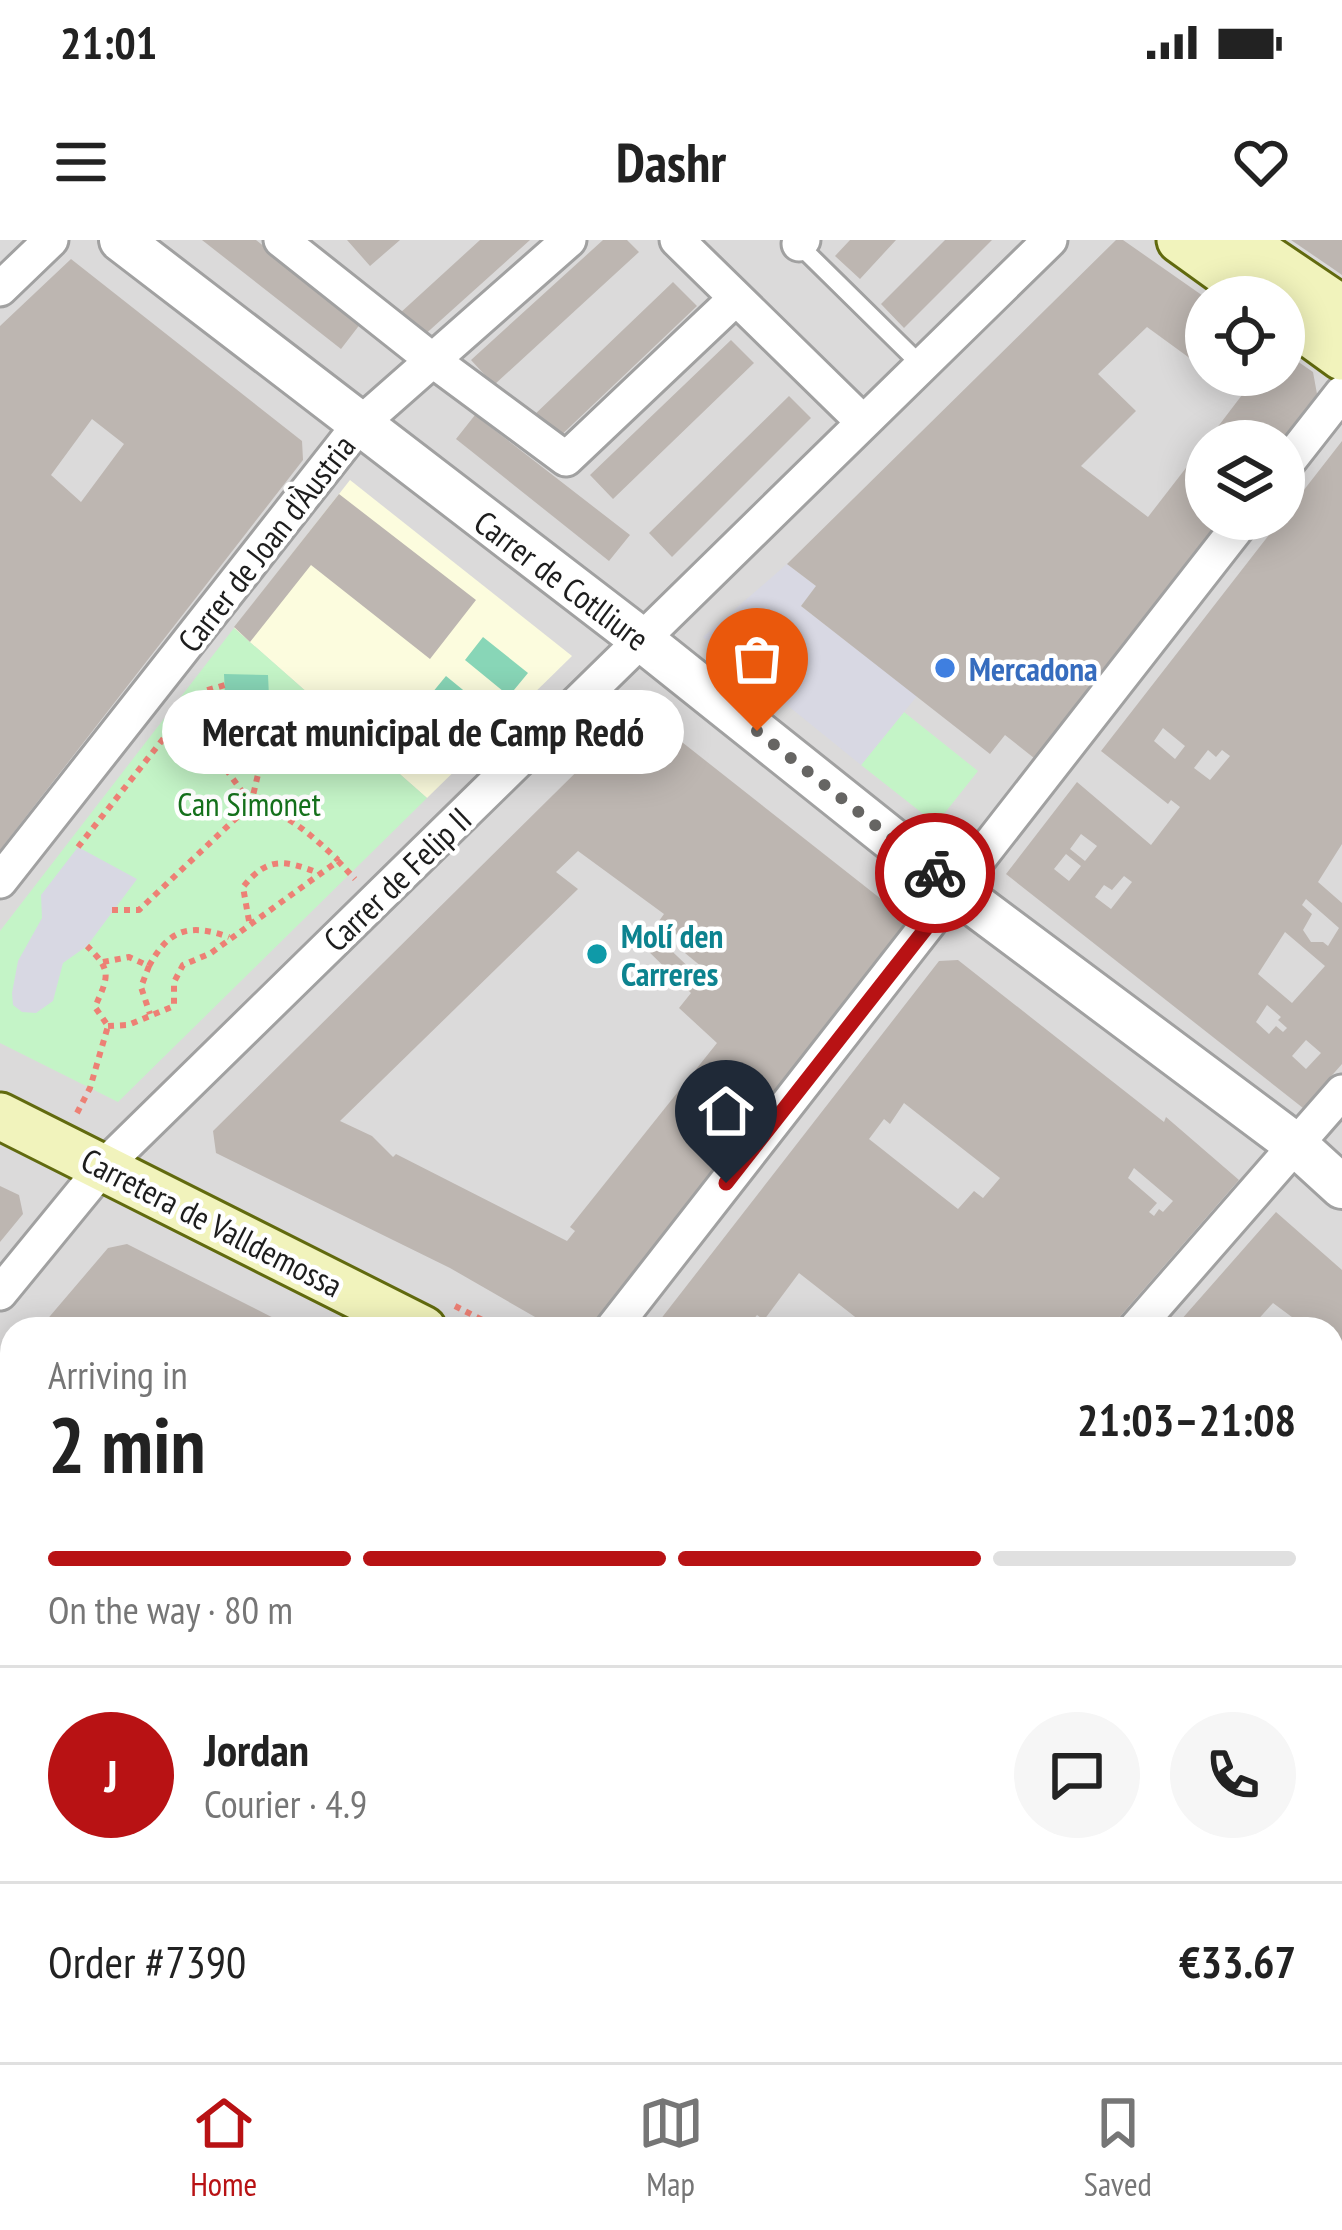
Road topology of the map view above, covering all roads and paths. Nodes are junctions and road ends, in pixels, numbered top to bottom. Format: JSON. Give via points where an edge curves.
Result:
{"nodes":[{"id":1,"x":51,"y":240,"type":"edge"},
{"id":2,"x":121,"y":240,"type":"edge"},
{"id":3,"x":569,"y":240,"type":"edge"},
{"id":4,"x":677,"y":240,"type":"edge"},
{"id":5,"x":1050,"y":240,"type":"edge"},
{"id":6,"x":1180,"y":240,"type":"edge"},
{"id":7,"x":1240,"y":240,"type":"edge"},
{"id":8,"x":799,"y":241,"type":"edge"},
{"id":9,"x":290,"y":243,"type":"edge"},
{"id":10,"x":1230,"y":276,"type":"edge"},
{"id":11,"x":0,"y":289,"type":"edge"},
{"id":12,"x":736,"y":298,"type":"junction"},
{"id":13,"x":1342,"y":310,"type":"edge"},
{"id":14,"x":1305,"y":330,"type":"edge"},
{"id":15,"x":1342,"y":357,"type":"edge"},
{"id":16,"x":431,"y":359,"type":"junction"},
{"id":17,"x":922,"y":365,"type":"junction"},
{"id":18,"x":1342,"y":393,"type":"edge"},
{"id":19,"x":863,"y":422,"type":"junction"},
{"id":20,"x":359,"y":425,"type":"junction"},
{"id":21,"x":1305,"y":440,"type":"edge"},
{"id":22,"x":1228,"y":540,"type":"edge"},
{"id":23,"x":642,"y":640,"type":"junction"},
{"id":24,"x":156,"y":683,"type":"junction"},
{"id":25,"x":225,"y":686,"type":"dead end"},
{"id":26,"x":186,"y":710,"type":"junction"},
{"id":27,"x":250,"y":740,"type":"dead end"},
{"id":28,"x":300,"y":744,"type":"dead end"},
{"id":29,"x":259,"y":770,"type":"junction"},
{"id":30,"x":251,"y":803,"type":"junction"},
{"id":31,"x":78,"y":848,"type":"dead end"},
{"id":32,"x":338,"y":861,"type":"junction"},
{"id":33,"x":319,"y":873,"type":"junction"},
{"id":34,"x":0,"y":881,"type":"edge"},
{"id":35,"x":956,"y":890,"type":"junction"},
{"id":36,"x":375,"y":901,"type":"junction"},
{"id":37,"x":112,"y":910,"type":"dead end"},
{"id":38,"x":249,"y":923,"type":"junction"},
{"id":39,"x":229,"y":937,"type":"junction"},
{"id":40,"x":87,"y":946,"type":"dead end"},
{"id":41,"x":104,"y":962,"type":"junction"},
{"id":42,"x":149,"y":966,"type":"junction"},
{"id":43,"x":150,"y":1014,"type":"junction"},
{"id":44,"x":108,"y":1026,"type":"junction"},
{"id":45,"x":1342,"y":1092,"type":"edge"},
{"id":46,"x":77,"y":1113,"type":"dead end"},
{"id":47,"x":0,"y":1116,"type":"edge"},
{"id":48,"x":1296,"y":1145,"type":"junction"},
{"id":49,"x":104,"y":1166,"type":"junction"},
{"id":50,"x":1342,"y":1187,"type":"edge"},
{"id":51,"x":0,"y":1293,"type":"edge"},
{"id":52,"x":400,"y":1317,"type":"edge"},
{"id":53,"x":621,"y":1317,"type":"edge"},
{"id":54,"x":1146,"y":1317,"type":"edge"}],
"edges":[{"from":1,"to":11,"type":"street"},
{"from":2,"to":20,"type":"street","name":"Carrer de Cotlliure"},
{"from":3,"to":16,"type":"street","name":"Carrer de Joan d'Àustria"},
{"from":4,"to":12,"type":"street"},
{"from":5,"to":17,"type":"street","name":"Carrer de Felip II"},
{"from":6,"to":10,"type":"main road"},
{"from":7,"to":13,"type":"main road"},
{"from":8,"to":17,"type":"lane"},
{"from":9,"to":16,"type":"street"},
{"from":12,"to":16,"type":"street","via":[[566,459]]},
{"from":12,"to":19,"type":"street"},
{"from":14,"to":15,"type":"main road"},
{"from":16,"to":20,"type":"street","name":"Carrer de Joan d'Àustria"},
{"from":17,"to":19,"type":"street","name":"Carrer de Felip II"},
{"from":18,"to":21,"type":"street"},
{"from":19,"to":23,"type":"street","name":"Carrer de Felip II"},
{"from":20,"to":23,"type":"street","name":"Carrer de Cotlliure"},
{"from":20,"to":24,"type":"street","name":"Carrer de Joan d'Àustria"},
{"from":22,"to":35,"type":"street"},
{"from":23,"to":35,"type":"street","name":"Carrer de Cotlliure"},
{"from":23,"to":36,"type":"street","name":"Carrer de Felip II"},
{"from":24,"to":26,"type":"path"},
{"from":24,"to":34,"type":"street","name":"Carrer de Joan d'Àustria"},
{"from":25,"to":26,"type":"path","via":[[204,691]]},
{"from":26,"to":30,"type":"path"},
{"from":26,"to":31,"type":"path"},
{"from":27,"to":29,"type":"path"},
{"from":28,"to":29,"type":"path","via":[[276,750]]},
{"from":29,"to":30,"type":"path"},
{"from":30,"to":32,"type":"path","via":[[303,827]]},
{"from":30,"to":37,"type":"path","via":[[139,910]]},
{"from":32,"to":33,"type":"path"},
{"from":32,"to":36,"type":"path"},
{"from":33,"to":38,"type":"path"},
{"from":33,"to":38,"type":"path","via":[[287,862],[257,869],[243,887]]},
{"from":35,"to":48,"type":"street","name":"Carrer de Cotlliure"},
{"from":35,"to":53,"type":"street"},
{"from":36,"to":49,"type":"street","name":"Carrer de Felip II"},
{"from":38,"to":39,"type":"path"},
{"from":39,"to":42,"type":"path","via":[[187,929],[161,944]]},
{"from":39,"to":43,"type":"path","via":[[183,965],[175,1006]]},
{"from":40,"to":41,"type":"path"},
{"from":41,"to":42,"type":"path","via":[[129,957]]},
{"from":41,"to":44,"type":"path","via":[[107,979],[94,1007]]},
{"from":42,"to":43,"type":"path","via":[[141,987]]},
{"from":43,"to":44,"type":"path"},
{"from":44,"to":46,"type":"path"},
{"from":45,"to":48,"type":"street"},
{"from":47,"to":49,"type":"main road","name":"Carretera de Valldemossa"},
{"from":48,"to":50,"type":"street","name":"Carrer de Cotlliure"},
{"from":48,"to":54,"type":"street"},
{"from":49,"to":51,"type":"street","name":"Carrer de Felip II"},
{"from":49,"to":52,"type":"main road","name":"Carretera de Valldemossa"}]}
